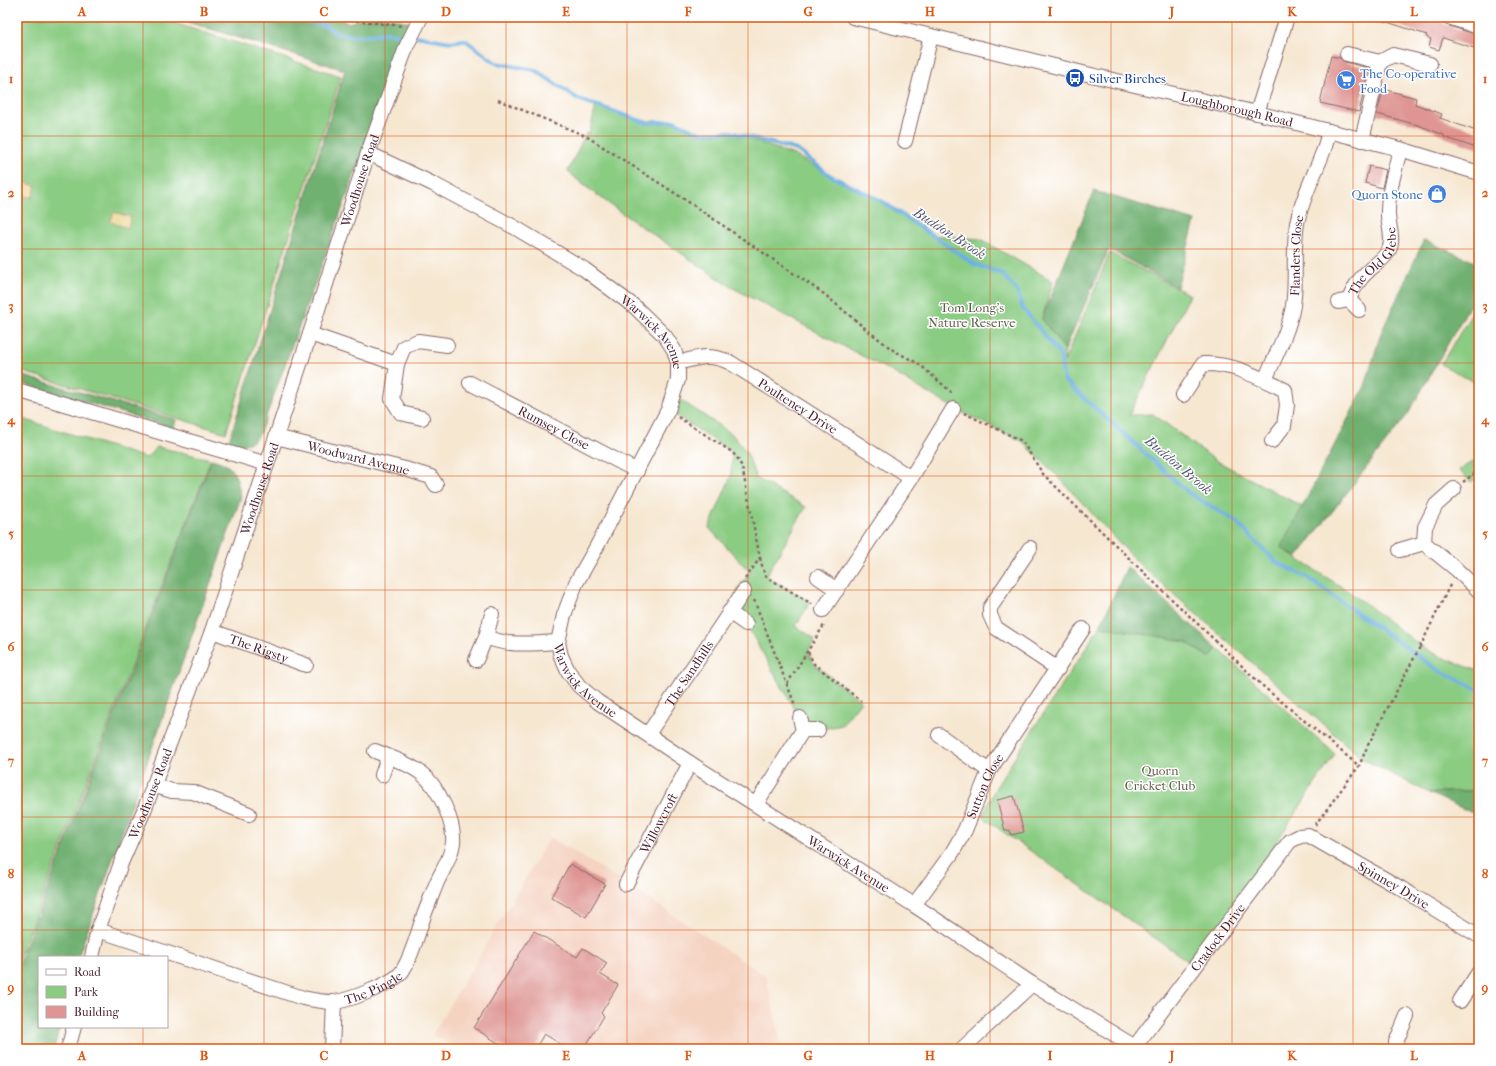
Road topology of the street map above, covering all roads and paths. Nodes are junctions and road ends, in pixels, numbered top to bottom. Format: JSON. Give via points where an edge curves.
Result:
{"nodes":[{"id":1,"x":345,"y":17,"type":"edge"},
{"id":2,"x":854,"y":17,"type":"edge"},
{"id":3,"x":1287,"y":17,"type":"edge"},
{"id":4,"x":1449,"y":17,"type":"edge"},
{"id":5,"x":417,"y":25,"type":"edge"},
{"id":6,"x":1479,"y":27,"type":"edge"},
{"id":7,"x":931,"y":36,"type":"junction"},
{"id":8,"x":1348,"y":54,"type":"dead end"},
{"id":9,"x":1380,"y":62,"type":"junction"},
{"id":10,"x":1430,"y":64,"type":"dead end"},
{"id":11,"x":1257,"y":113,"type":"junction"},
{"id":12,"x":1329,"y":131,"type":"junction"},
{"id":13,"x":1362,"y":140,"type":"junction"},
{"id":14,"x":905,"y":141,"type":"dead end"},
{"id":15,"x":1400,"y":149,"type":"junction"},
{"id":16,"x":368,"y":153,"type":"junction"},
{"id":17,"x":1479,"y":173,"type":"edge"},
{"id":18,"x":1359,"y":310,"type":"dead end"},
{"id":19,"x":310,"y":334,"type":"junction"},
{"id":20,"x":447,"y":345,"type":"dead end"},
{"id":21,"x":678,"y":363,"type":"junction"},
{"id":22,"x":397,"y":364,"type":"junction"},
{"id":23,"x":1265,"y":380,"type":"junction"},
{"id":24,"x":470,"y":383,"type":"dead end"},
{"id":25,"x":17,"y":390,"type":"edge"},
{"id":26,"x":1183,"y":395,"type":"dead end"},
{"id":27,"x":953,"y":409,"type":"dead end"},
{"id":28,"x":668,"y":410,"type":"junction"},
{"id":29,"x":422,"y":418,"type":"dead end"},
{"id":30,"x":276,"y":437,"type":"junction"},
{"id":31,"x":1272,"y":441,"type":"dead end"},
{"id":32,"x":267,"y":464,"type":"junction"},
{"id":33,"x":1479,"y":470,"type":"edge"},
{"id":34,"x":637,"y":471,"type":"junction"},
{"id":35,"x":911,"y":478,"type":"junction"},
{"id":36,"x":436,"y":485,"type":"dead end"},
{"id":37,"x":1454,"y":489,"type":"joint"},
{"id":38,"x":1424,"y":543,"type":"junction"},
{"id":39,"x":1030,"y":548,"type":"dead end"},
{"id":40,"x":1400,"y":550,"type":"dead end"},
{"id":41,"x":760,"y":558,"type":"junction"},
{"id":42,"x":1456,"y":569,"type":"junction"},
{"id":43,"x":818,"y":577,"type":"dead end"},
{"id":44,"x":837,"y":590,"type":"junction"},
{"id":45,"x":744,"y":591,"type":"junction"},
{"id":46,"x":1479,"y":591,"type":"edge"},
{"id":47,"x":823,"y":610,"type":"junction"},
{"id":48,"x":729,"y":612,"type":"junction"},
{"id":49,"x":492,"y":614,"type":"dead end"},
{"id":50,"x":746,"y":624,"type":"dead end"},
{"id":51,"x":1083,"y":629,"type":"dead end"},
{"id":52,"x":212,"y":631,"type":"junction"},
{"id":53,"x":486,"y":637,"type":"junction"},
{"id":54,"x":558,"y":642,"type":"junction"},
{"id":55,"x":1421,"y":646,"type":"junction"},
{"id":56,"x":808,"y":651,"type":"junction"},
{"id":57,"x":1418,"y":651,"type":"dead end"},
{"id":58,"x":476,"y":660,"type":"dead end"},
{"id":59,"x":306,"y":665,"type":"dead end"},
{"id":60,"x":1058,"y":668,"type":"junction"},
{"id":61,"x":787,"y":684,"type":"junction"},
{"id":62,"x":861,"y":701,"type":"dead end"},
{"id":63,"x":802,"y":724,"type":"junction"},
{"id":64,"x":818,"y":730,"type":"dead end"},
{"id":65,"x":648,"y":734,"type":"junction"},
{"id":66,"x":938,"y":735,"type":"dead end"},
{"id":67,"x":375,"y":752,"type":"dead end"},
{"id":68,"x":388,"y":757,"type":"junction"},
{"id":69,"x":690,"y":762,"type":"junction"},
{"id":70,"x":989,"y":771,"type":"junction"},
{"id":71,"x":382,"y":776,"type":"dead end"},
{"id":72,"x":154,"y":785,"type":"junction"},
{"id":73,"x":756,"y":804,"type":"junction"},
{"id":74,"x":249,"y":814,"type":"dead end"},
{"id":75,"x":1308,"y":835,"type":"junction"},
{"id":76,"x":626,"y":884,"type":"dead end"},
{"id":77,"x":914,"y":905,"type":"junction"},
{"id":78,"x":98,"y":930,"type":"junction"},
{"id":79,"x":1479,"y":936,"type":"edge"},
{"id":80,"x":92,"y":956,"type":"edge"},
{"id":81,"x":1479,"y":972,"type":"edge"},
{"id":82,"x":1032,"y":984,"type":"junction"},
{"id":83,"x":1460,"y":1001,"type":"dead end"},
{"id":84,"x":334,"y":1002,"type":"junction"},
{"id":85,"x":1408,"y":1016,"type":"dead end"},
{"id":86,"x":74,"y":1028,"type":"edge"},
{"id":87,"x":1134,"y":1048,"type":"edge"},
{"id":88,"x":68,"y":1049,"type":"edge"},
{"id":89,"x":332,"y":1049,"type":"edge"},
{"id":90,"x":962,"y":1049,"type":"edge"},
{"id":91,"x":1396,"y":1049,"type":"edge"}],
"edges":[{"from":1,"to":5,"type":"path","via":[[350,20]]},
{"from":2,"to":7,"type":"street","name":"Loughborough Road"},
{"from":3,"to":11,"type":"street"},
{"from":4,"to":6,"type":"street"},
{"from":5,"to":16,"type":"street","name":"Woodhouse Road","via":[[407,45]]},
{"from":7,"to":11,"type":"street","name":"Loughborough Road"},
{"from":7,"to":14,"type":"street"},
{"from":8,"to":9,"type":"street"},
{"from":9,"to":10,"type":"street","via":[[1393,55]]},
{"from":9,"to":13,"type":"street"},
{"from":11,"to":12,"type":"street","name":"Loughborough Road"},
{"from":12,"to":13,"type":"street","name":"Loughborough Road"},
{"from":12,"to":23,"type":"street","name":"Flanders Close","via":[[1297,224],[1292,312]]},
{"from":13,"to":15,"type":"street","name":"Loughborough Road"},
{"from":15,"to":17,"type":"street","name":"Loughborough Road"},
{"from":15,"to":18,"type":"street","name":"The Old Glebe","via":[[1388,199],[1391,233],[1389,249],[1381,261],[1356,284],[1344,301]]},
{"from":16,"to":19,"type":"street","name":"Woodhouse Road"},
{"from":16,"to":21,"type":"street","name":"Warwick Avenue","via":[[514,227],[584,269],[635,307],[666,336]]},
{"from":19,"to":22,"type":"street"},
{"from":19,"to":30,"type":"street","name":"Woodhouse Road"},
{"from":20,"to":22,"type":"street","via":[[418,341],[404,347]]},
{"from":21,"to":28,"type":"street","name":"Warwick Avenue","via":[[678,380]]},
{"from":21,"to":35,"type":"street","name":"Poulteney Drive","via":[[708,357],[720,358],[731,363]]},
{"from":22,"to":29,"type":"street","via":[[392,399],[401,413]]},
{"from":23,"to":26,"type":"street","via":[[1244,370],[1216,363],[1203,364]]},
{"from":23,"to":31,"type":"street","via":[[1284,390],[1287,405],[1284,426]]},
{"from":24,"to":34,"type":"street","name":"Rumsey Close"},
{"from":25,"to":32,"type":"street"},
{"from":27,"to":35,"type":"street"},
{"from":28,"to":34,"type":"street","name":"Warwick Avenue"},
{"from":28,"to":41,"type":"path","via":[[732,452],[738,459],[742,466]]},
{"from":30,"to":32,"type":"street","name":"Woodhouse Road"},
{"from":30,"to":36,"type":"street","name":"Woodward Avenue","via":[[405,469],[431,477]]},
{"from":32,"to":52,"type":"street","name":"Woodhouse Road"},
{"from":33,"to":37,"type":"path"},
{"from":34,"to":54,"type":"street","name":"Warwick Avenue","via":[[576,583],[564,615]]},
{"from":35,"to":44,"type":"street"},
{"from":37,"to":38,"type":"street","via":[[1436,505],[1425,526]]},
{"from":38,"to":40,"type":"street"},
{"from":38,"to":42,"type":"street"},
{"from":39,"to":60,"type":"street","via":[[990,608],[990,615],[996,628]]},
{"from":41,"to":45,"type":"path","via":[[739,587]]},
{"from":41,"to":47,"type":"path","via":[[765,576]]},
{"from":42,"to":46,"type":"street"},
{"from":42,"to":55,"type":"path"},
{"from":43,"to":44,"type":"street"},
{"from":44,"to":47,"type":"street"},
{"from":45,"to":48,"type":"street","name":"The Sandhills"},
{"from":45,"to":61,"type":"path","via":[[752,596]]},
{"from":47,"to":56,"type":"path","via":[[824,625]]},
{"from":48,"to":50,"type":"street"},
{"from":48,"to":65,"type":"street","name":"The Sandhills"},
{"from":49,"to":53,"type":"street"},
{"from":51,"to":60,"type":"street","name":"Sutton Close"},
{"from":52,"to":59,"type":"street","name":"The Rigsty"},
{"from":52,"to":72,"type":"street","name":"Woodhouse Road"},
{"from":53,"to":54,"type":"street","via":[[512,644]]},
{"from":53,"to":58,"type":"street"},
{"from":54,"to":65,"type":"street","name":"Warwick Avenue","via":[[561,656],[579,686],[598,702]]},
{"from":55,"to":57,"type":"path"},
{"from":55,"to":75,"type":"path","via":[[1358,766]]},
{"from":56,"to":61,"type":"path"},
{"from":56,"to":62,"type":"path","via":[[814,664]]},
{"from":60,"to":70,"type":"street","name":"Sutton Close"},
{"from":61,"to":63,"type":"path"},
{"from":63,"to":64,"type":"street"},
{"from":63,"to":73,"type":"street"},
{"from":65,"to":69,"type":"street","name":"Warwick Avenue"},
{"from":66,"to":70,"type":"street"},
{"from":67,"to":68,"type":"street","name":"The Pingle"},
{"from":68,"to":71,"type":"street"},
{"from":68,"to":84,"type":"street","name":"The Pingle","via":[[408,765],[430,782],[448,815],[453,830],[453,843],[448,863],[438,881],[403,972],[391,982]]},
{"from":69,"to":73,"type":"street","name":"Warwick Avenue"},
{"from":69,"to":76,"type":"street","name":"Willowcroft"},
{"from":70,"to":77,"type":"street","name":"Sutton Close","via":[[965,830],[952,853]]},
{"from":72,"to":74,"type":"street","via":[[172,791],[192,792]]},
{"from":72,"to":78,"type":"street","name":"Woodhouse Road","via":[[121,863]]},
{"from":73,"to":77,"type":"street","name":"Warwick Avenue"},
{"from":75,"to":79,"type":"street","name":"Spinney Drive"},
{"from":75,"to":87,"type":"street","name":"Cradock Drive","via":[[1290,841]]},
{"from":77,"to":82,"type":"street","name":"Warwick Avenue"},
{"from":78,"to":80,"type":"street","name":"Woodhouse Road"},
{"from":78,"to":84,"type":"street","name":"The Pingle","via":[[303,998]]},
{"from":81,"to":83,"type":"street"},
{"from":82,"to":87,"type":"street","name":"Warwick Avenue"},
{"from":82,"to":90,"type":"street"},
{"from":84,"to":89,"type":"street"},
{"from":85,"to":91,"type":"street","via":[[1396,1042]]},
{"from":86,"to":88,"type":"street"}]}
